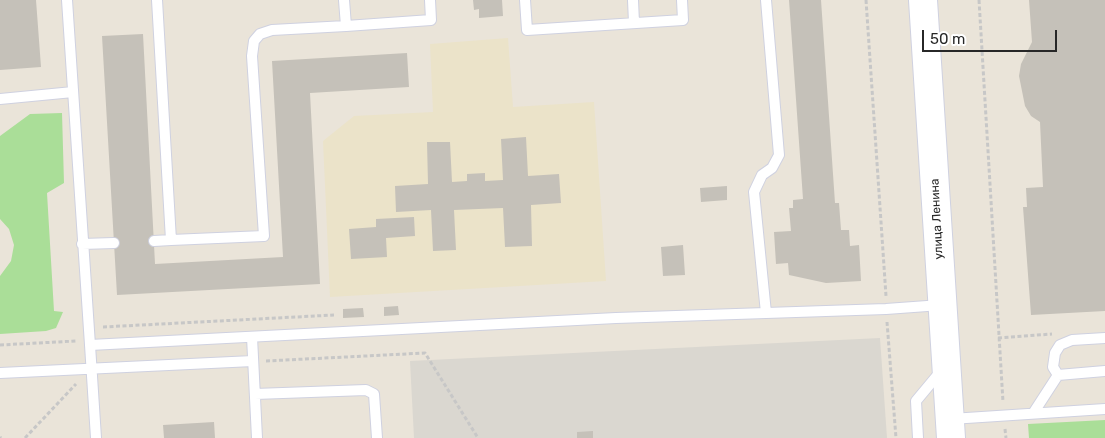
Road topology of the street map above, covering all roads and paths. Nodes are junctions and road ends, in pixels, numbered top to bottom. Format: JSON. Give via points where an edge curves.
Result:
{"nodes":[{"id":1,"x":67,"y":0,"type":"edge"},
{"id":2,"x":157,"y":0,"type":"edge"},
{"id":3,"x":344,"y":0,"type":"edge"},
{"id":4,"x":430,"y":0,"type":"edge"},
{"id":5,"x":525,"y":0,"type":"edge"},
{"id":6,"x":633,"y":0,"type":"edge"},
{"id":7,"x":682,"y":0,"type":"edge"},
{"id":8,"x":766,"y":0,"type":"edge"},
{"id":9,"x":866,"y":0,"type":"edge"},
{"id":10,"x":923,"y":0,"type":"edge"},
{"id":11,"x":979,"y":0,"type":"edge"},
{"id":12,"x":634,"y":23,"type":"junction"},
{"id":13,"x":346,"y":26,"type":"junction"},
{"id":14,"x":73,"y":92,"type":"junction"},
{"id":15,"x":0,"y":99,"type":"edge"},
{"id":16,"x":172,"y":240,"type":"junction"},
{"id":17,"x":154,"y":241,"type":"dead end"},
{"id":18,"x":114,"y":243,"type":"dead end"},
{"id":19,"x":82,"y":244,"type":"junction"},
{"id":20,"x":942,"y":305,"type":"junction"},
{"id":21,"x":886,"y":309,"type":"junction"},
{"id":22,"x":766,"y":313,"type":"junction"},
{"id":23,"x":334,"y":315,"type":"dead end"},
{"id":24,"x":89,"y":328,"type":"junction"},
{"id":25,"x":252,"y":338,"type":"junction"},
{"id":26,"x":1105,"y":338,"type":"edge"},
{"id":27,"x":89,"y":343,"type":"junction"},
{"id":28,"x":0,"y":345,"type":"edge"},
{"id":29,"x":253,"y":360,"type":"junction"},
{"id":30,"x":946,"y":365,"type":"junction"},
{"id":31,"x":91,"y":368,"type":"junction"},
{"id":32,"x":1105,"y":371,"type":"edge"},
{"id":33,"x":0,"y":373,"type":"edge"},
{"id":34,"x":1058,"y":375,"type":"junction"},
{"id":35,"x":255,"y":394,"type":"junction"},
{"id":36,"x":1105,"y":408,"type":"edge"},
{"id":37,"x":1034,"y":412,"type":"junction"},
{"id":38,"x":1004,"y":414,"type":"junction"},
{"id":39,"x":951,"y":429,"type":"edge"},
{"id":40,"x":25,"y":438,"type":"edge"},
{"id":41,"x":96,"y":438,"type":"edge"},
{"id":42,"x":257,"y":438,"type":"edge"},
{"id":43,"x":377,"y":438,"type":"edge"},
{"id":44,"x":478,"y":438,"type":"edge"},
{"id":45,"x":896,"y":438,"type":"edge"},
{"id":46,"x":918,"y":438,"type":"edge"},
{"id":47,"x":1006,"y":438,"type":"edge"}],
"edges":[{"from":1,"to":14,"type":"lane"},
{"from":2,"to":16,"type":"lane"},
{"from":3,"to":13,"type":"lane"},
{"from":4,"to":13,"type":"lane","via":[[432,20]]},
{"from":5,"to":12,"type":"lane","via":[[527,30]]},
{"from":6,"to":12,"type":"lane"},
{"from":7,"to":12,"type":"lane","via":[[683,20]]},
{"from":8,"to":22,"type":"lane","via":[[779,155],[772,168],[762,175],[754,192]]},
{"from":9,"to":21,"type":"path"},
{"from":10,"to":20,"type":"main road","name":"улица Ленина"},
{"from":11,"to":38,"type":"path"},
{"from":13,"to":16,"type":"lane","via":[[272,30],[260,34],[254,41],[252,56],[264,236]]},
{"from":14,"to":15,"type":"lane"},
{"from":14,"to":19,"type":"lane"},
{"from":16,"to":17,"type":"lane"},
{"from":18,"to":19,"type":"lane"},
{"from":19,"to":24,"type":"lane"},
{"from":20,"to":21,"type":"lane"},
{"from":20,"to":30,"type":"main road","name":"улица Ленина"},
{"from":21,"to":22,"type":"lane"},
{"from":21,"to":45,"type":"path"},
{"from":22,"to":25,"type":"lane"},
{"from":23,"to":24,"type":"path"},
{"from":24,"to":27,"type":"lane"},
{"from":25,"to":27,"type":"lane"},
{"from":25,"to":29,"type":"lane"},
{"from":26,"to":34,"type":"lane","via":[[1072,340],[1060,345],[1053,366]]},
{"from":27,"to":28,"type":"path"},
{"from":27,"to":31,"type":"lane"},
{"from":29,"to":31,"type":"lane"},
{"from":29,"to":35,"type":"lane"},
{"from":29,"to":44,"type":"path","via":[[425,353]]},
{"from":30,"to":39,"type":"main road","name":"улица Ленина"},
{"from":30,"to":46,"type":"lane","via":[[916,401]]},
{"from":31,"to":33,"type":"lane"},
{"from":31,"to":40,"type":"path"},
{"from":31,"to":41,"type":"lane"},
{"from":32,"to":34,"type":"lane"},
{"from":34,"to":37,"type":"lane"},
{"from":35,"to":42,"type":"lane"},
{"from":35,"to":43,"type":"lane","via":[[366,390],[374,394]]},
{"from":36,"to":37,"type":"lane"},
{"from":37,"to":38,"type":"lane"},
{"from":38,"to":39,"type":"lane"},
{"from":38,"to":47,"type":"path"}]}
